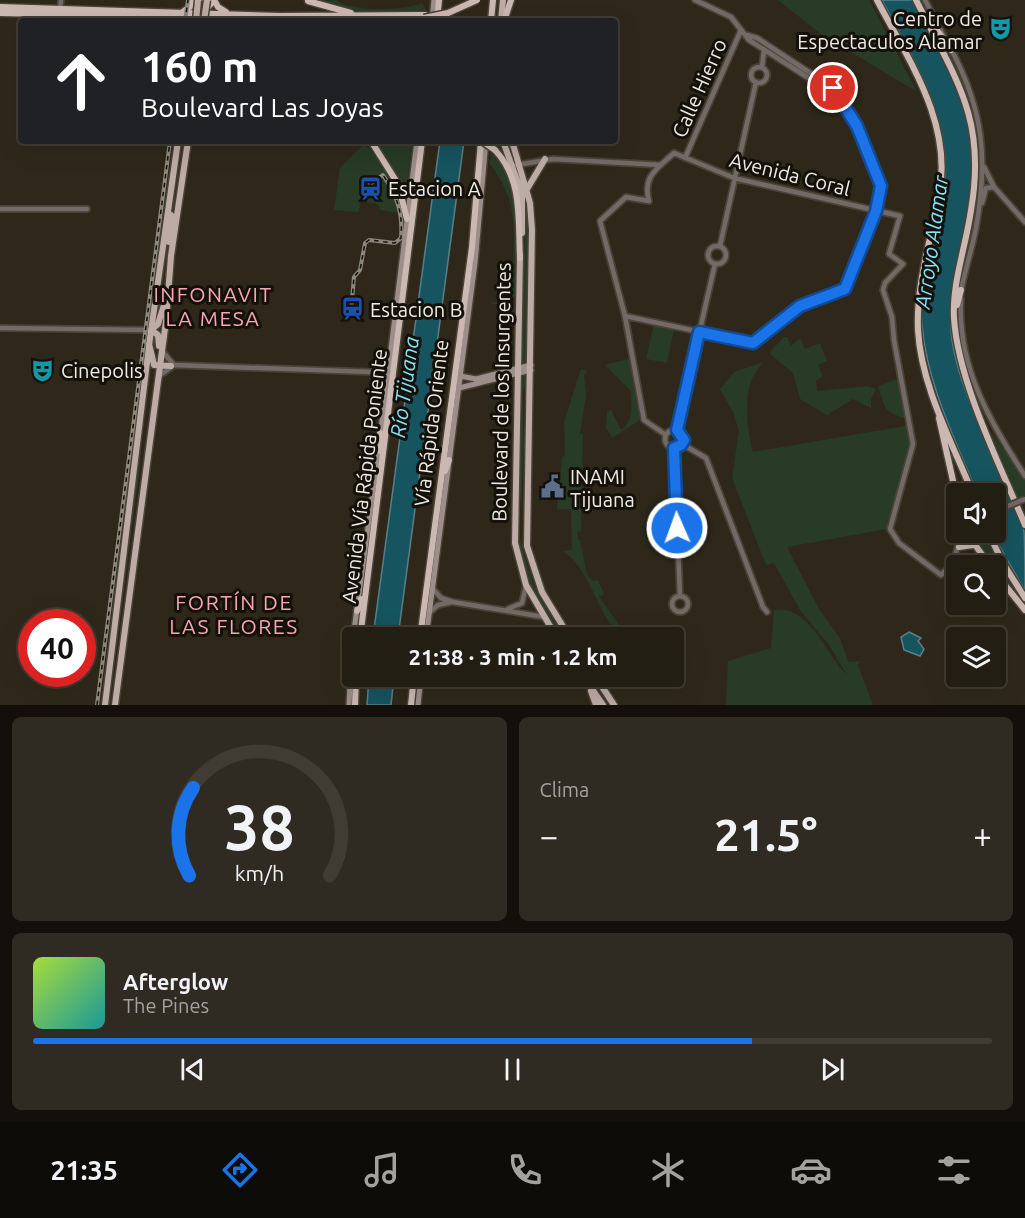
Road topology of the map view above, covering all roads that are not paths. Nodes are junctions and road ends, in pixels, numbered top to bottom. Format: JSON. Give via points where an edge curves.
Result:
{"nodes":[{"id":1,"x":59,"y":0,"type":"edge"},
{"id":2,"x":193,"y":0,"type":"edge"},
{"id":3,"x":202,"y":0,"type":"edge"},
{"id":4,"x":214,"y":0,"type":"edge"},
{"id":5,"x":434,"y":0,"type":"edge"},
{"id":6,"x":439,"y":0,"type":"edge"},
{"id":7,"x":469,"y":0,"type":"edge"},
{"id":8,"x":477,"y":0,"type":"edge"},
{"id":9,"x":493,"y":0,"type":"edge"},
{"id":10,"x":502,"y":0,"type":"edge"},
{"id":11,"x":511,"y":0,"type":"edge"},
{"id":12,"x":695,"y":0,"type":"edge"},
{"id":13,"x":877,"y":0,"type":"edge"},
{"id":14,"x":925,"y":0,"type":"edge"},
{"id":15,"x":308,"y":1,"type":"edge"},
{"id":16,"x":917,"y":3,"type":"edge"},
{"id":17,"x":0,"y":8,"type":"edge"},
{"id":18,"x":59,"y":9,"type":"junction"},
{"id":19,"x":0,"y":13,"type":"edge"},
{"id":20,"x":229,"y":13,"type":"junction"},
{"id":21,"x":360,"y":16,"type":"junction"},
{"id":22,"x":424,"y":16,"type":"junction"},
{"id":23,"x":182,"y":17,"type":"edge"},
{"id":24,"x":200,"y":18,"type":"edge"},
{"id":25,"x":205,"y":18,"type":"edge"},
{"id":26,"x":404,"y":18,"type":"edge"},
{"id":27,"x":432,"y":18,"type":"edge"},
{"id":28,"x":437,"y":18,"type":"edge"},
{"id":29,"x":491,"y":18,"type":"edge"},
{"id":30,"x":501,"y":18,"type":"edge"},
{"id":31,"x":502,"y":18,"type":"edge"},
{"id":32,"x":741,"y":30,"type":"junction"},
{"id":33,"x":747,"y":35,"type":"junction"},
{"id":34,"x":764,"y":50,"type":"junction"},
{"id":35,"x":951,"y":50,"type":"junction"},
{"id":36,"x":762,"y":67,"type":"junction"},
{"id":37,"x":756,"y":82,"type":"junction"},
{"id":38,"x":845,"y":109,"type":"junction"},
{"id":39,"x":178,"y":144,"type":"edge"},
{"id":40,"x":188,"y":144,"type":"edge"},
{"id":41,"x":372,"y":144,"type":"edge"},
{"id":42,"x":417,"y":144,"type":"edge"},
{"id":43,"x":422,"y":144,"type":"edge"},
{"id":44,"x":483,"y":144,"type":"edge"},
{"id":45,"x":483,"y":144,"type":"edge"},
{"id":46,"x":487,"y":144,"type":"edge"},
{"id":47,"x":505,"y":144,"type":"edge"},
{"id":48,"x":512,"y":144,"type":"edge"},
{"id":49,"x":686,"y":158,"type":"junction"},
{"id":50,"x":545,"y":159,"type":"junction"},
{"id":51,"x":983,"y":163,"type":"junction"},
{"id":52,"x":516,"y":165,"type":"junction"},
{"id":53,"x":661,"y":165,"type":"junction"},
{"id":54,"x":734,"y":178,"type":"junction"},
{"id":55,"x":994,"y":186,"type":"junction"},
{"id":56,"x":526,"y":189,"type":"junction"},
{"id":57,"x":0,"y":209,"type":"edge"},
{"id":58,"x":87,"y":209,"type":"dead end"},
{"id":59,"x":876,"y":211,"type":"junction"},
{"id":60,"x":168,"y":213,"type":"junction"},
{"id":61,"x":407,"y":219,"type":"junction"},
{"id":62,"x":1025,"y":222,"type":"edge"},
{"id":63,"x":976,"y":227,"type":"junction"},
{"id":64,"x":720,"y":246,"type":"junction"},
{"id":65,"x":472,"y":247,"type":"junction"},
{"id":66,"x":520,"y":258,"type":"junction"},
{"id":67,"x":170,"y":264,"type":"junction"},
{"id":68,"x":715,"y":264,"type":"junction"},
{"id":69,"x":408,"y":266,"type":"junction"},
{"id":70,"x":962,"y":290,"type":"junction"},
{"id":71,"x":167,"y":293,"type":"junction"},
{"id":72,"x":396,"y":312,"type":"junction"},
{"id":73,"x":468,"y":315,"type":"junction"},
{"id":74,"x":625,"y":316,"type":"junction"},
{"id":75,"x":954,"y":320,"type":"junction"},
{"id":76,"x":0,"y":328,"type":"edge"},
{"id":77,"x":151,"y":330,"type":"junction"},
{"id":78,"x":699,"y":332,"type":"junction"},
{"id":79,"x":149,"y":344,"type":"junction"},
{"id":80,"x":161,"y":350,"type":"junction"},
{"id":81,"x":388,"y":362,"type":"junction"},
{"id":82,"x":158,"y":363,"type":"junction"},
{"id":83,"x":172,"y":364,"type":"junction"},
{"id":84,"x":531,"y":368,"type":"junction"},
{"id":85,"x":518,"y":371,"type":"junction"},
{"id":86,"x":372,"y":372,"type":"junction"},
{"id":87,"x":460,"y":376,"type":"junction"},
{"id":88,"x":157,"y":378,"type":"junction"},
{"id":89,"x":386,"y":383,"type":"junction"},
{"id":90,"x":459,"y":388,"type":"junction"},
{"id":91,"x":155,"y":394,"type":"junction"},
{"id":92,"x":938,"y":405,"type":"junction"},
{"id":93,"x":142,"y":412,"type":"junction"},
{"id":94,"x":153,"y":416,"type":"junction"},
{"id":95,"x":677,"y":430,"type":"junction"},
{"id":96,"x":380,"y":433,"type":"junction"},
{"id":97,"x":666,"y":435,"type":"junction"},
{"id":98,"x":682,"y":444,"type":"junction"},
{"id":99,"x":674,"y":448,"type":"junction"},
{"id":100,"x":448,"y":460,"type":"junction"},
{"id":101,"x":1025,"y":476,"type":"edge"},
{"id":102,"x":954,"y":483,"type":"edge"},
{"id":103,"x":969,"y":483,"type":"edge"},
{"id":104,"x":379,"y":484,"type":"junction"},
{"id":105,"x":1025,"y":500,"type":"edge"},
{"id":106,"x":1006,"y":507,"type":"edge"},
{"id":107,"x":436,"y":516,"type":"junction"},
{"id":108,"x":1025,"y":525,"type":"edge"},
{"id":109,"x":373,"y":540,"type":"junction"},
{"id":110,"x":961,"y":543,"type":"edge"},
{"id":111,"x":993,"y":543,"type":"edge"},
{"id":112,"x":973,"y":545,"type":"joint"},
{"id":113,"x":959,"y":548,"type":"junction"},
{"id":114,"x":981,"y":555,"type":"edge"},
{"id":115,"x":526,"y":585,"type":"junction"},
{"id":116,"x":1006,"y":586,"type":"edge"},
{"id":117,"x":433,"y":587,"type":"junction"},
{"id":118,"x":680,"y":596,"type":"dead end"},
{"id":119,"x":1025,"y":598,"type":"edge"},
{"id":120,"x":453,"y":602,"type":"junction"},
{"id":121,"x":508,"y":609,"type":"junction"},
{"id":122,"x":1025,"y":610,"type":"edge"},
{"id":123,"x":357,"y":611,"type":"junction"},
{"id":124,"x":430,"y":612,"type":"junction"},
{"id":125,"x":767,"y":612,"type":"dead end"},
{"id":126,"x":544,"y":617,"type":"junction"},
{"id":127,"x":355,"y":627,"type":"edge"},
{"id":128,"x":361,"y":627,"type":"edge"},
{"id":129,"x":424,"y":627,"type":"edge"},
{"id":130,"x":426,"y":627,"type":"edge"},
{"id":131,"x":550,"y":627,"type":"edge"},
{"id":132,"x":563,"y":627,"type":"edge"},
{"id":133,"x":350,"y":687,"type":"edge"},
{"id":134,"x":356,"y":687,"type":"edge"},
{"id":135,"x":413,"y":687,"type":"edge"},
{"id":136,"x":420,"y":687,"type":"edge"},
{"id":137,"x":590,"y":687,"type":"joint"},
{"id":138,"x":602,"y":687,"type":"edge"},
{"id":139,"x":105,"y":705,"type":"edge"},
{"id":140,"x":115,"y":705,"type":"edge"},
{"id":141,"x":349,"y":705,"type":"edge"},
{"id":142,"x":355,"y":705,"type":"edge"},
{"id":143,"x":411,"y":705,"type":"edge"},
{"id":144,"x":418,"y":705,"type":"edge"},
{"id":145,"x":596,"y":705,"type":"edge"},
{"id":146,"x":603,"y":705,"type":"edge"},
{"id":147,"x":614,"y":705,"type":"edge"}],
"edges":[{"from":1,"to":18,"type":"street"},
{"from":2,"to":23,"type":"highway"},
{"from":3,"to":4,"type":"highway","via":[[208,7]]},
{"from":3,"to":24,"type":"main road","bridge":true},
{"from":4,"to":20,"type":"highway"},
{"from":5,"to":27,"type":"main road"},
{"from":6,"to":28,"type":"highway"},
{"from":7,"to":22,"type":"highway","bridge":true},
{"from":8,"to":22,"type":"highway","bridge":true,"via":[[448,13]]},
{"from":9,"to":29,"type":"highway"},
{"from":10,"to":30,"type":"main road"},
{"from":11,"to":31,"type":"highway"},
{"from":12,"to":32,"type":"street","via":[[731,17]]},
{"from":13,"to":92,"type":"highway","via":[[927,95],[941,143],[940,194],[922,273],[918,315],[921,351]]},
{"from":14,"to":35,"type":"street"},
{"from":15,"to":21,"type":"highway"},
{"from":16,"to":35,"type":"highway"},
{"from":16,"to":75,"type":"highway","via":[[964,94],[975,143],[975,183]]},
{"from":17,"to":18,"type":"highway"},
{"from":18,"to":23,"type":"highway"},
{"from":19,"to":23,"type":"highway"},
{"from":20,"to":21,"type":"highway"},
{"from":20,"to":25,"type":"highway"},
{"from":21,"to":22,"type":"highway"},
{"from":22,"to":26,"type":"highway"},
{"from":32,"to":33,"type":"street"},
{"from":32,"to":49,"type":"street","name":"Calle Hierro"},
{"from":33,"to":34,"type":"street"},
{"from":33,"to":38,"type":"street","via":[[833,88]]},
{"from":34,"to":36,"type":"street"},
{"from":34,"to":38,"type":"street","via":[[829,91]]},
{"from":35,"to":51,"type":"street","via":[[977,109]]},
{"from":36,"to":37,"type":"street","via":[[767,77]]},
{"from":36,"to":37,"type":"street","via":[[752,70],[751,77]]},
{"from":37,"to":54,"type":"street"},
{"from":38,"to":59,"type":"street","via":[[857,126],[881,186]]},
{"from":39,"to":60,"type":"main road"},
{"from":40,"to":67,"type":"main road"},
{"from":41,"to":61,"type":"highway","via":[[398,184]]},
{"from":42,"to":61,"type":"main road","name":"Avenida Vía Rápida Poniente"},
{"from":43,"to":69,"type":"highway","name":"Avenida Vía Rápida Poniente"},
{"from":44,"to":65,"type":"highway","name":"Vía Rápida Oriente"},
{"from":45,"to":73,"type":"main road"},
{"from":46,"to":66,"type":"highway","bridge":true,"via":[[509,169],[514,184]]},
{"from":47,"to":52,"type":"main road","name":"Boulevard de los Insurgentes"},
{"from":48,"to":52,"type":"main road","name":"Boulevard de los Insurgentes"},
{"from":49,"to":53,"type":"street","name":"Avenida Coral","via":[[674,153]]},
{"from":49,"to":54,"type":"street","name":"Avenida Coral"},
{"from":50,"to":52,"type":"street"},
{"from":50,"to":53,"type":"street"},
{"from":50,"to":56,"type":"main road"},
{"from":51,"to":55,"type":"street"},
{"from":51,"to":63,"type":"street"},
{"from":52,"to":56,"type":"main road","name":"Boulevard de los Insurgentes"},
{"from":52,"to":66,"type":"main road","name":"Boulevard de los Insurgentes","via":[[523,203]]},
{"from":53,"to":74,"type":"street","via":[[647,181],[649,201],[626,196],[600,221]]},
{"from":54,"to":59,"type":"street","name":"Avenida Coral"},
{"from":54,"to":64,"type":"street"},
{"from":55,"to":62,"type":"street"},
{"from":55,"to":63,"type":"street","via":[[986,188]]},
{"from":56,"to":84,"type":"main road","name":"Boulevard de los Insurgentes","via":[[532,230]]},
{"from":57,"to":58,"type":"street"},
{"from":59,"to":78,"type":"street","via":[[847,287],[800,306],[751,344]]},
{"from":59,"to":113,"type":"street","name":"Avenida Coral","via":[[900,216],[889,254],[903,264],[885,283],[884,290],[913,444],[890,529],[899,543],[941,575]]},
{"from":60,"to":67,"type":"main road","via":[[172,216]]},
{"from":60,"to":77,"type":"main road"},
{"from":61,"to":72,"type":"main road","name":"Avenida Vía Rápida Poniente"},
{"from":63,"to":70,"type":"street"},
{"from":64,"to":68,"type":"street","via":[[726,258]]},
{"from":64,"to":68,"type":"street","via":[[711,247],[708,254]]},
{"from":65,"to":73,"type":"highway"},
{"from":65,"to":107,"type":"highway","name":"Vía Rápida Oriente"},
{"from":66,"to":85,"type":"main road","name":"Boulevard de los Insurgentes"},
{"from":67,"to":71,"type":"main road"},
{"from":68,"to":78,"type":"street"},
{"from":69,"to":72,"type":"highway"},
{"from":69,"to":104,"type":"highway","name":"Avenida Vía Rápida Poniente"},
{"from":70,"to":75,"type":"highway"},
{"from":70,"to":101,"type":"street","via":[[961,334],[968,365],[992,426]]},
{"from":71,"to":77,"type":"main road","via":[[159,322]]},
{"from":71,"to":80,"type":"main road"},
{"from":72,"to":81,"type":"main road","name":"Avenida Vía Rápida Poniente"},
{"from":73,"to":87,"type":"main road"},
{"from":74,"to":78,"type":"street"},
{"from":74,"to":97,"type":"street","via":[[644,420]]},
{"from":75,"to":108,"type":"highway","via":[[965,376]]},
{"from":76,"to":77,"type":"street"},
{"from":77,"to":79,"type":"main road"},
{"from":77,"to":82,"type":"main road","via":[[159,337]]},
{"from":78,"to":95,"type":"street"},
{"from":79,"to":82,"type":"main road","via":[[153,363]]},
{"from":79,"to":93,"type":"main road"},
{"from":80,"to":82,"type":"main road"},
{"from":80,"to":83,"type":"street"},
{"from":81,"to":86,"type":"street"},
{"from":81,"to":89,"type":"main road","name":"Avenida Vía Rápida Poniente"},
{"from":82,"to":83,"type":"main road"},
{"from":82,"to":88,"type":"main road"},
{"from":82,"to":91,"type":"main road"},
{"from":83,"to":86,"type":"street"},
{"from":83,"to":88,"type":"street"},
{"from":84,"to":85,"type":"main road"},
{"from":84,"to":132,"type":"main road","name":"Boulevard de los Insurgentes","via":[[527,546],[542,592]]},
{"from":85,"to":87,"type":"main road","via":[[476,379]]},
{"from":85,"to":90,"type":"main road"},
{"from":85,"to":115,"type":"main road","name":"Boulevard de los Insurgentes","via":[[515,543]]},
{"from":86,"to":89,"type":"street"},
{"from":87,"to":90,"type":"main road"},
{"from":88,"to":91,"type":"main road"},
{"from":89,"to":96,"type":"main road","name":"Avenida Vía Rápida Poniente"},
{"from":90,"to":100,"type":"main road"},
{"from":91,"to":94,"type":"main road"},
{"from":92,"to":102,"type":"highway"},
{"from":92,"to":103,"type":"highway"},
{"from":93,"to":94,"type":"main road","via":[[148,418]]},
{"from":93,"to":139,"type":"main road"},
{"from":94,"to":140,"type":"main road"},
{"from":95,"to":97,"type":"street"},
{"from":95,"to":98,"type":"street","via":[[683,435]]},
{"from":96,"to":104,"type":"highway"},
{"from":96,"to":123,"type":"main road","name":"Avenida Vía Rápida Poniente"},
{"from":97,"to":99,"type":"street","via":[[667,444]]},
{"from":98,"to":99,"type":"street"},
{"from":98,"to":125,"type":"street","via":[[706,458]]},
{"from":99,"to":118,"type":"street"},
{"from":100,"to":107,"type":"highway"},
{"from":100,"to":117,"type":"main road"},
{"from":104,"to":109,"type":"highway","name":"Avenida Vía Rápida Poniente"},
{"from":105,"to":106,"type":"street","bridge":true},
{"from":107,"to":129,"type":"highway","name":"Vía Rápida Oriente"},
{"from":109,"to":123,"type":"highway"},
{"from":109,"to":128,"type":"highway","name":"Avenida Vía Rápida Poniente"},
{"from":110,"to":113,"type":"street"},
{"from":111,"to":119,"type":"highway"},
{"from":112,"to":113,"type":"highway"},
{"from":112,"to":114,"type":"highway"},
{"from":115,"to":121,"type":"street","via":[[522,603]]},
{"from":115,"to":126,"type":"main road","name":"Boulevard de los Insurgentes"},
{"from":116,"to":122,"type":"highway"},
{"from":117,"to":120,"type":"street","via":[[438,595]]},
{"from":117,"to":124,"type":"main road"},
{"from":120,"to":121,"type":"street"},
{"from":120,"to":124,"type":"street","via":[[438,605]]},
{"from":121,"to":126,"type":"street"},
{"from":123,"to":127,"type":"main road","name":"Avenida Vía Rápida Poniente"},
{"from":124,"to":130,"type":"main road"},
{"from":126,"to":131,"type":"main road","name":"Boulevard de los Insurgentes"},
{"from":133,"to":141,"type":"main road"},
{"from":134,"to":142,"type":"highway"},
{"from":135,"to":143,"type":"highway"},
{"from":136,"to":144,"type":"main road"},
{"from":137,"to":145,"type":"main road"},
{"from":137,"to":146,"type":"main road"},
{"from":138,"to":147,"type":"main road"}]}
